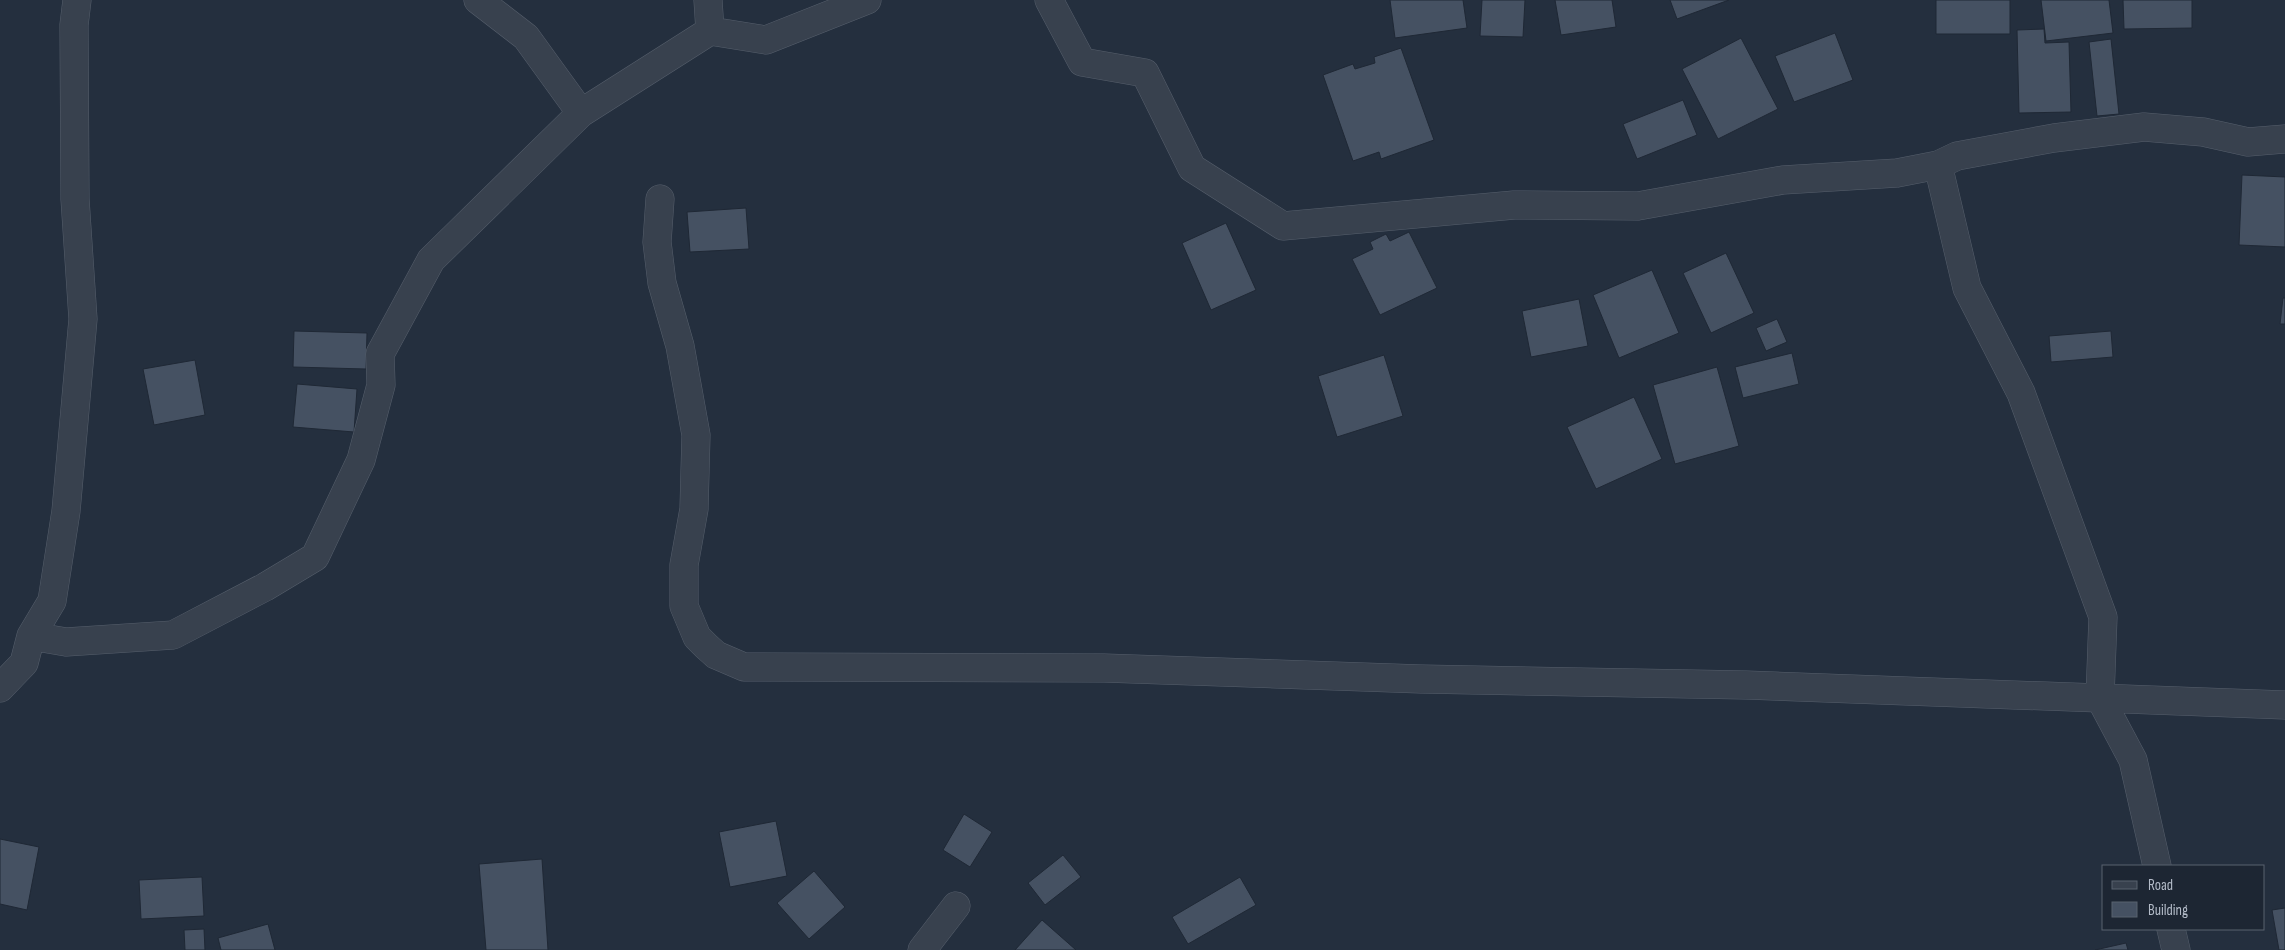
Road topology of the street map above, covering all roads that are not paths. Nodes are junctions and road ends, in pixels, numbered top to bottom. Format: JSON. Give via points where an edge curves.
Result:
{"nodes":[{"id":1,"x":77,"y":0,"type":"edge"},
{"id":2,"x":478,"y":0,"type":"edge"},
{"id":3,"x":708,"y":0,"type":"edge"},
{"id":4,"x":866,"y":0,"type":"edge"},
{"id":5,"x":1049,"y":0,"type":"edge"},
{"id":6,"x":710,"y":31,"type":"junction"},
{"id":7,"x":581,"y":113,"type":"junction"},
{"id":8,"x":2285,"y":140,"type":"edge"},
{"id":9,"x":1938,"y":165,"type":"junction"},
{"id":10,"x":660,"y":199,"type":"dead end"},
{"id":11,"x":30,"y":636,"type":"junction"},
{"id":12,"x":0,"y":688,"type":"edge"},
{"id":13,"x":2100,"y":698,"type":"junction"},
{"id":14,"x":2285,"y":705,"type":"edge"},
{"id":15,"x":2157,"y":865,"type":"edge"},
{"id":16,"x":956,"y":906,"type":"dead end"},
{"id":17,"x":2171,"y":930,"type":"edge"},
{"id":18,"x":922,"y":950,"type":"edge"},
{"id":19,"x":2176,"y":950,"type":"edge"}],
"edges":[{"from":1,"to":11,"type":"street","via":[[74,25],[75,199],[83,319],[66,511],[52,601]]},
{"from":2,"to":7,"type":"street","via":[[526,37]]},
{"from":3,"to":6,"type":"street"},
{"from":4,"to":6,"type":"street","via":[[766,40]]},
{"from":5,"to":9,"type":"street","via":[[1082,62],[1145,73],[1192,168],[1283,226],[1514,205],[1638,206],[1783,180],[1897,173]]},
{"from":6,"to":7,"type":"street"},
{"from":7,"to":11,"type":"street","via":[[431,260],[380,354],[380,385],[362,460],[315,557],[173,635],[66,642]]},
{"from":8,"to":9,"type":"street","via":[[2248,142],[2202,132],[2144,127],[2054,138],[1957,156]]},
{"from":9,"to":13,"type":"street","via":[[1967,288],[2021,393],[2103,617]]},
{"from":10,"to":13,"type":"street","via":[[658,242],[662,283],[680,346],[696,435],[694,509],[684,565],[684,606],[697,637],[716,655],[744,667],[1104,668]]},
{"from":11,"to":12,"type":"street","via":[[24,663]]},
{"from":13,"to":14,"type":"street"},
{"from":13,"to":15,"type":"street","via":[[2133,760]]},
{"from":16,"to":18,"type":"street"},
{"from":17,"to":19,"type":"street"}]}
